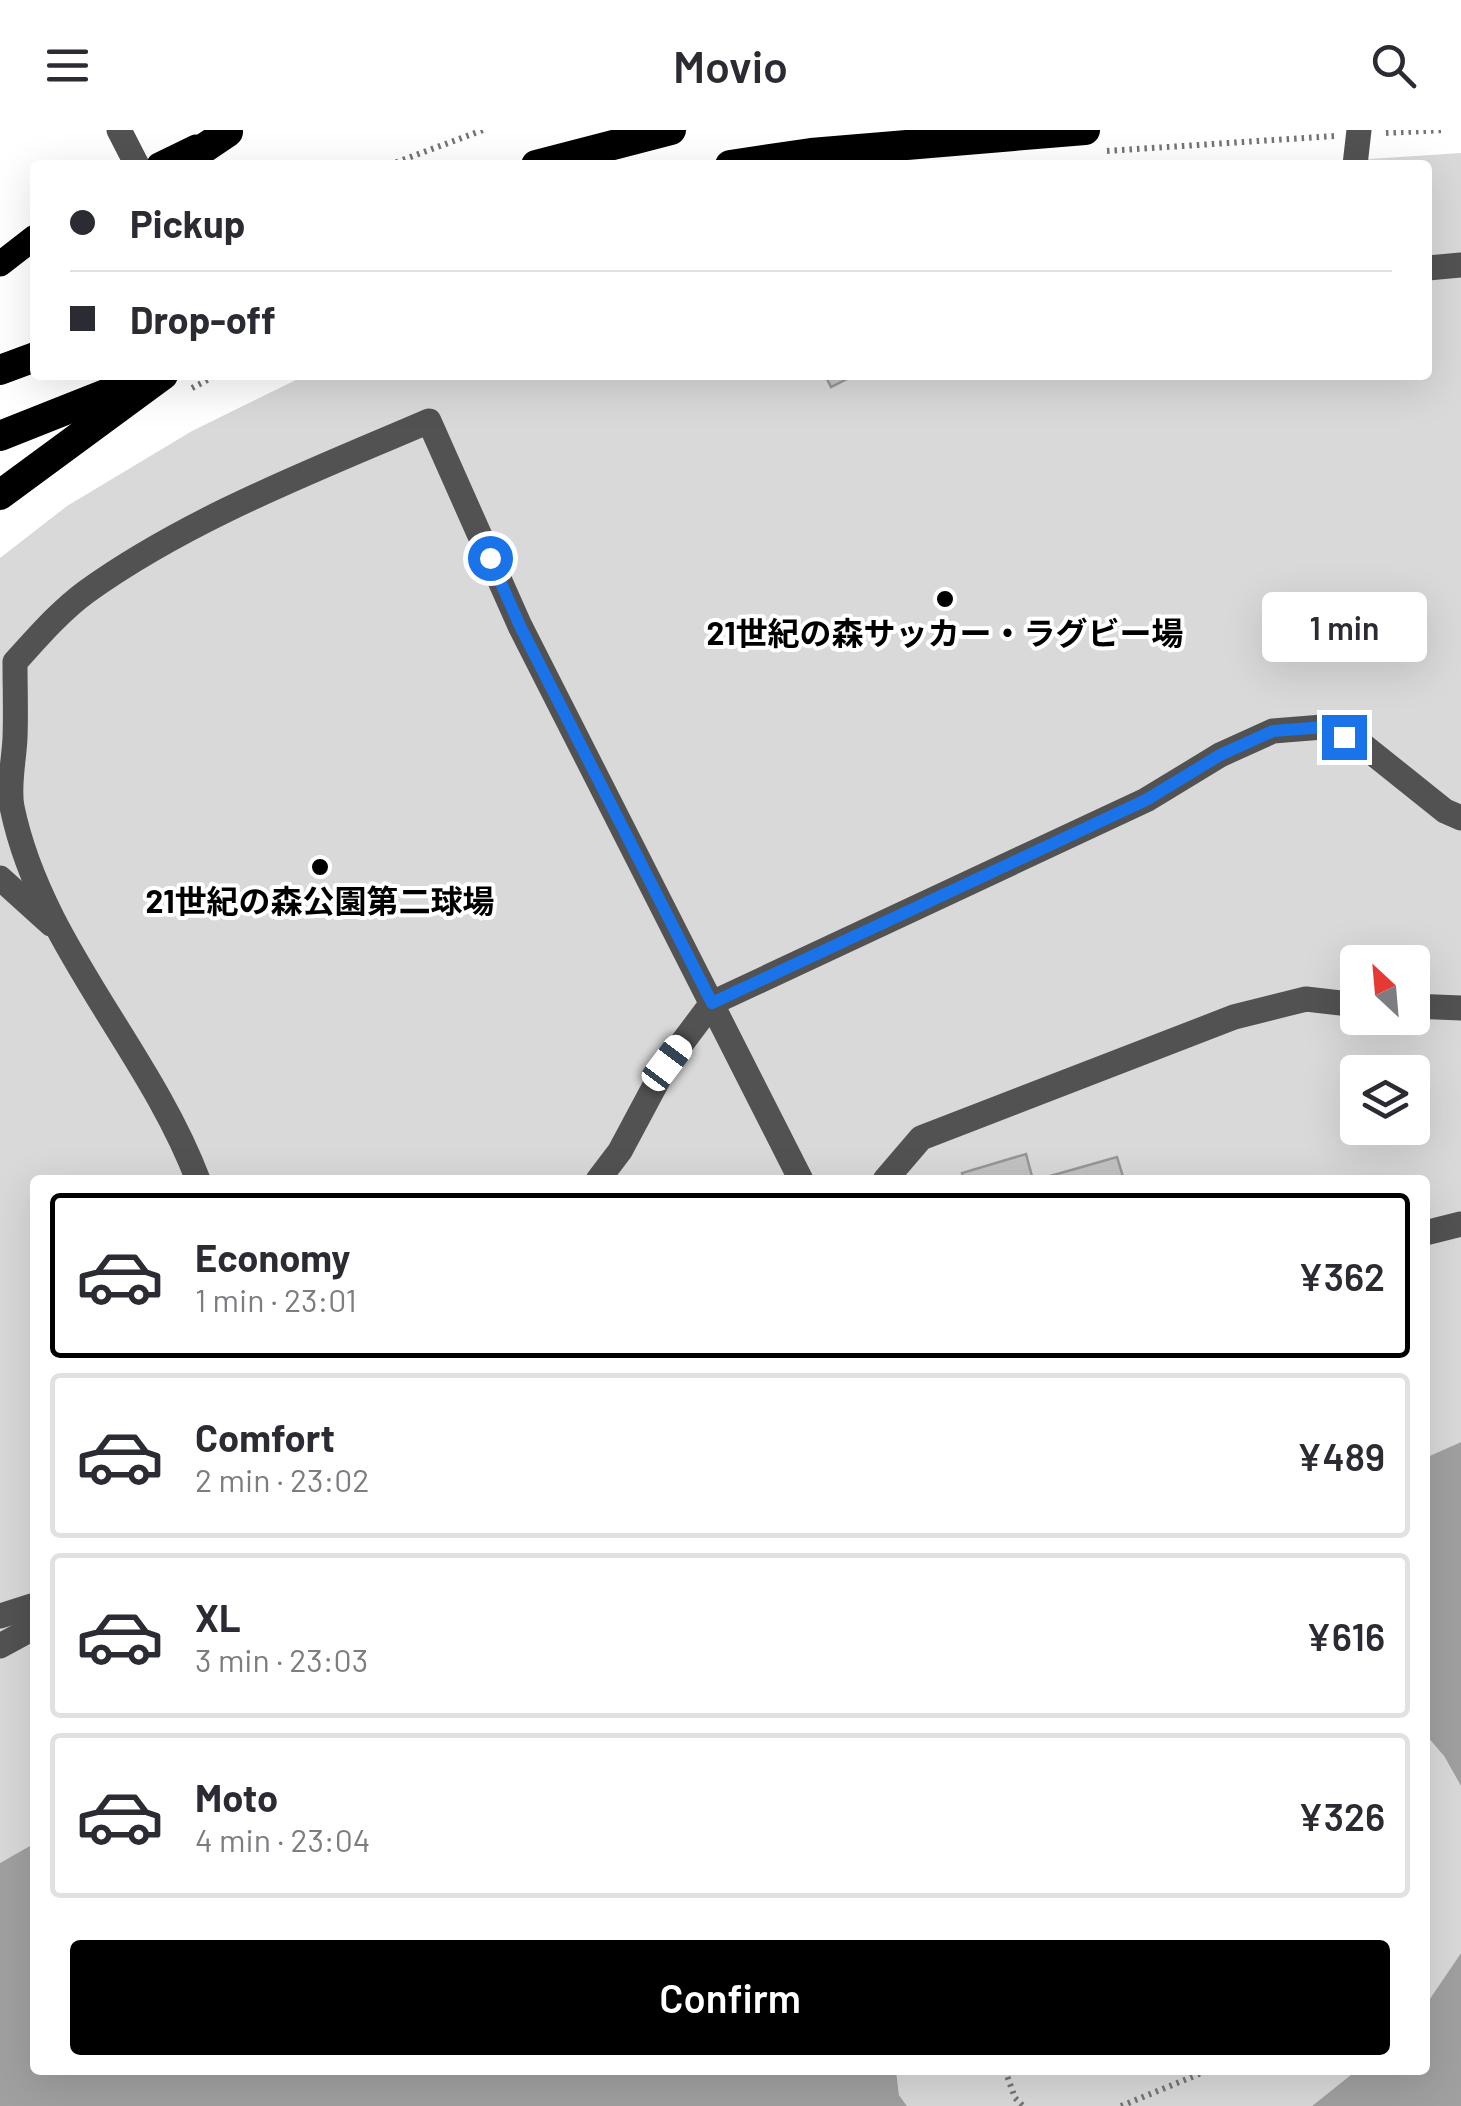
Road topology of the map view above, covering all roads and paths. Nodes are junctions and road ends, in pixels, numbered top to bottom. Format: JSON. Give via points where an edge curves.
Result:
{"nodes":[{"id":1,"x":120,"y":130,"type":"edge"},
{"id":2,"x":483,"y":130,"type":"edge"},
{"id":3,"x":671,"y":130,"type":"edge"},
{"id":4,"x":1445,"y":130,"type":"edge"},
{"id":5,"x":230,"y":131,"type":"edge"},
{"id":6,"x":1359,"y":132,"type":"edge"},
{"id":7,"x":1090,"y":141,"type":"edge"},
{"id":8,"x":135,"y":160,"type":"edge"},
{"id":9,"x":169,"y":160,"type":"edge"},
{"id":10,"x":186,"y":160,"type":"edge"},
{"id":11,"x":402,"y":160,"type":"edge"},
{"id":12,"x":555,"y":160,"type":"edge"},
{"id":13,"x":764,"y":160,"type":"edge"},
{"id":14,"x":1356,"y":160,"type":"edge"},
{"id":15,"x":30,"y":241,"type":"edge"},
{"id":16,"x":0,"y":264,"type":"edge"},
{"id":17,"x":1461,"y":265,"type":"edge"},
{"id":18,"x":1432,"y":268,"type":"edge"},
{"id":19,"x":30,"y":359,"type":"edge"},
{"id":20,"x":0,"y":370,"type":"edge"},
{"id":21,"x":140,"y":380,"type":"edge"},
{"id":22,"x":156,"y":380,"type":"edge"},
{"id":23,"x":0,"y":436,"type":"edge"},
{"id":24,"x":0,"y":494,"type":"edge"},
{"id":25,"x":7,"y":665,"type":"edge"},
{"id":26,"x":1461,"y":818,"type":"edge"},
{"id":27,"x":0,"y":878,"type":"edge"},
{"id":28,"x":58,"y":931,"type":"junction"},
{"id":29,"x":712,"y":1003,"type":"junction"},
{"id":30,"x":1340,"y":1003,"type":"edge"},
{"id":31,"x":1430,"y":1007,"type":"edge"},
{"id":32,"x":1461,"y":1008,"type":"edge"},
{"id":33,"x":196,"y":1175,"type":"edge"},
{"id":34,"x":602,"y":1175,"type":"edge"},
{"id":35,"x":798,"y":1175,"type":"edge"},
{"id":36,"x":890,"y":1175,"type":"edge"},
{"id":37,"x":1461,"y":1224,"type":"edge"},
{"id":38,"x":1430,"y":1232,"type":"edge"},
{"id":39,"x":30,"y":1607,"type":"edge"},
{"id":40,"x":0,"y":1616,"type":"edge"},
{"id":41,"x":30,"y":1630,"type":"edge"},
{"id":42,"x":0,"y":1646,"type":"edge"},
{"id":43,"x":1007,"y":2075,"type":"edge"},
{"id":44,"x":1197,"y":2075,"type":"edge"},
{"id":45,"x":1022,"y":2106,"type":"edge"},
{"id":46,"x":1121,"y":2106,"type":"edge"}],
"edges":[{"from":1,"to":8,"type":"street"},
{"from":2,"to":11,"type":"path"},
{"from":3,"to":12,"type":"highway"},
{"from":4,"to":6,"type":"path"},
{"from":5,"to":9,"type":"main road"},
{"from":5,"to":10,"type":"highway"},
{"from":6,"to":7,"type":"path"},
{"from":6,"to":14,"type":"street"},
{"from":7,"to":13,"type":"highway"},
{"from":15,"to":16,"type":"main road"},
{"from":17,"to":18,"type":"street"},
{"from":19,"to":20,"type":"highway"},
{"from":21,"to":23,"type":"highway"},
{"from":22,"to":24,"type":"highway"},
{"from":25,"to":28,"type":"street","via":[[11,802],[28,864]]},
{"from":25,"to":29,"type":"street","via":[[84,594],[146,554],[270,490],[430,421],[520,626]]},
{"from":26,"to":29,"type":"street","via":[[1365,747],[1324,727],[1273,731],[1146,800]]},
{"from":27,"to":28,"type":"street"},
{"from":28,"to":33,"type":"street","via":[[182,1136]]},
{"from":29,"to":34,"type":"street","via":[[667,1063]]},
{"from":29,"to":35,"type":"street"},
{"from":30,"to":36,"type":"street","via":[[1306,999],[1234,1017],[920,1138]]},
{"from":31,"to":32,"type":"street"},
{"from":37,"to":38,"type":"street"},
{"from":39,"to":40,"type":"street"},
{"from":41,"to":42,"type":"street"},
{"from":43,"to":45,"type":"path"},
{"from":44,"to":46,"type":"path"}]}
